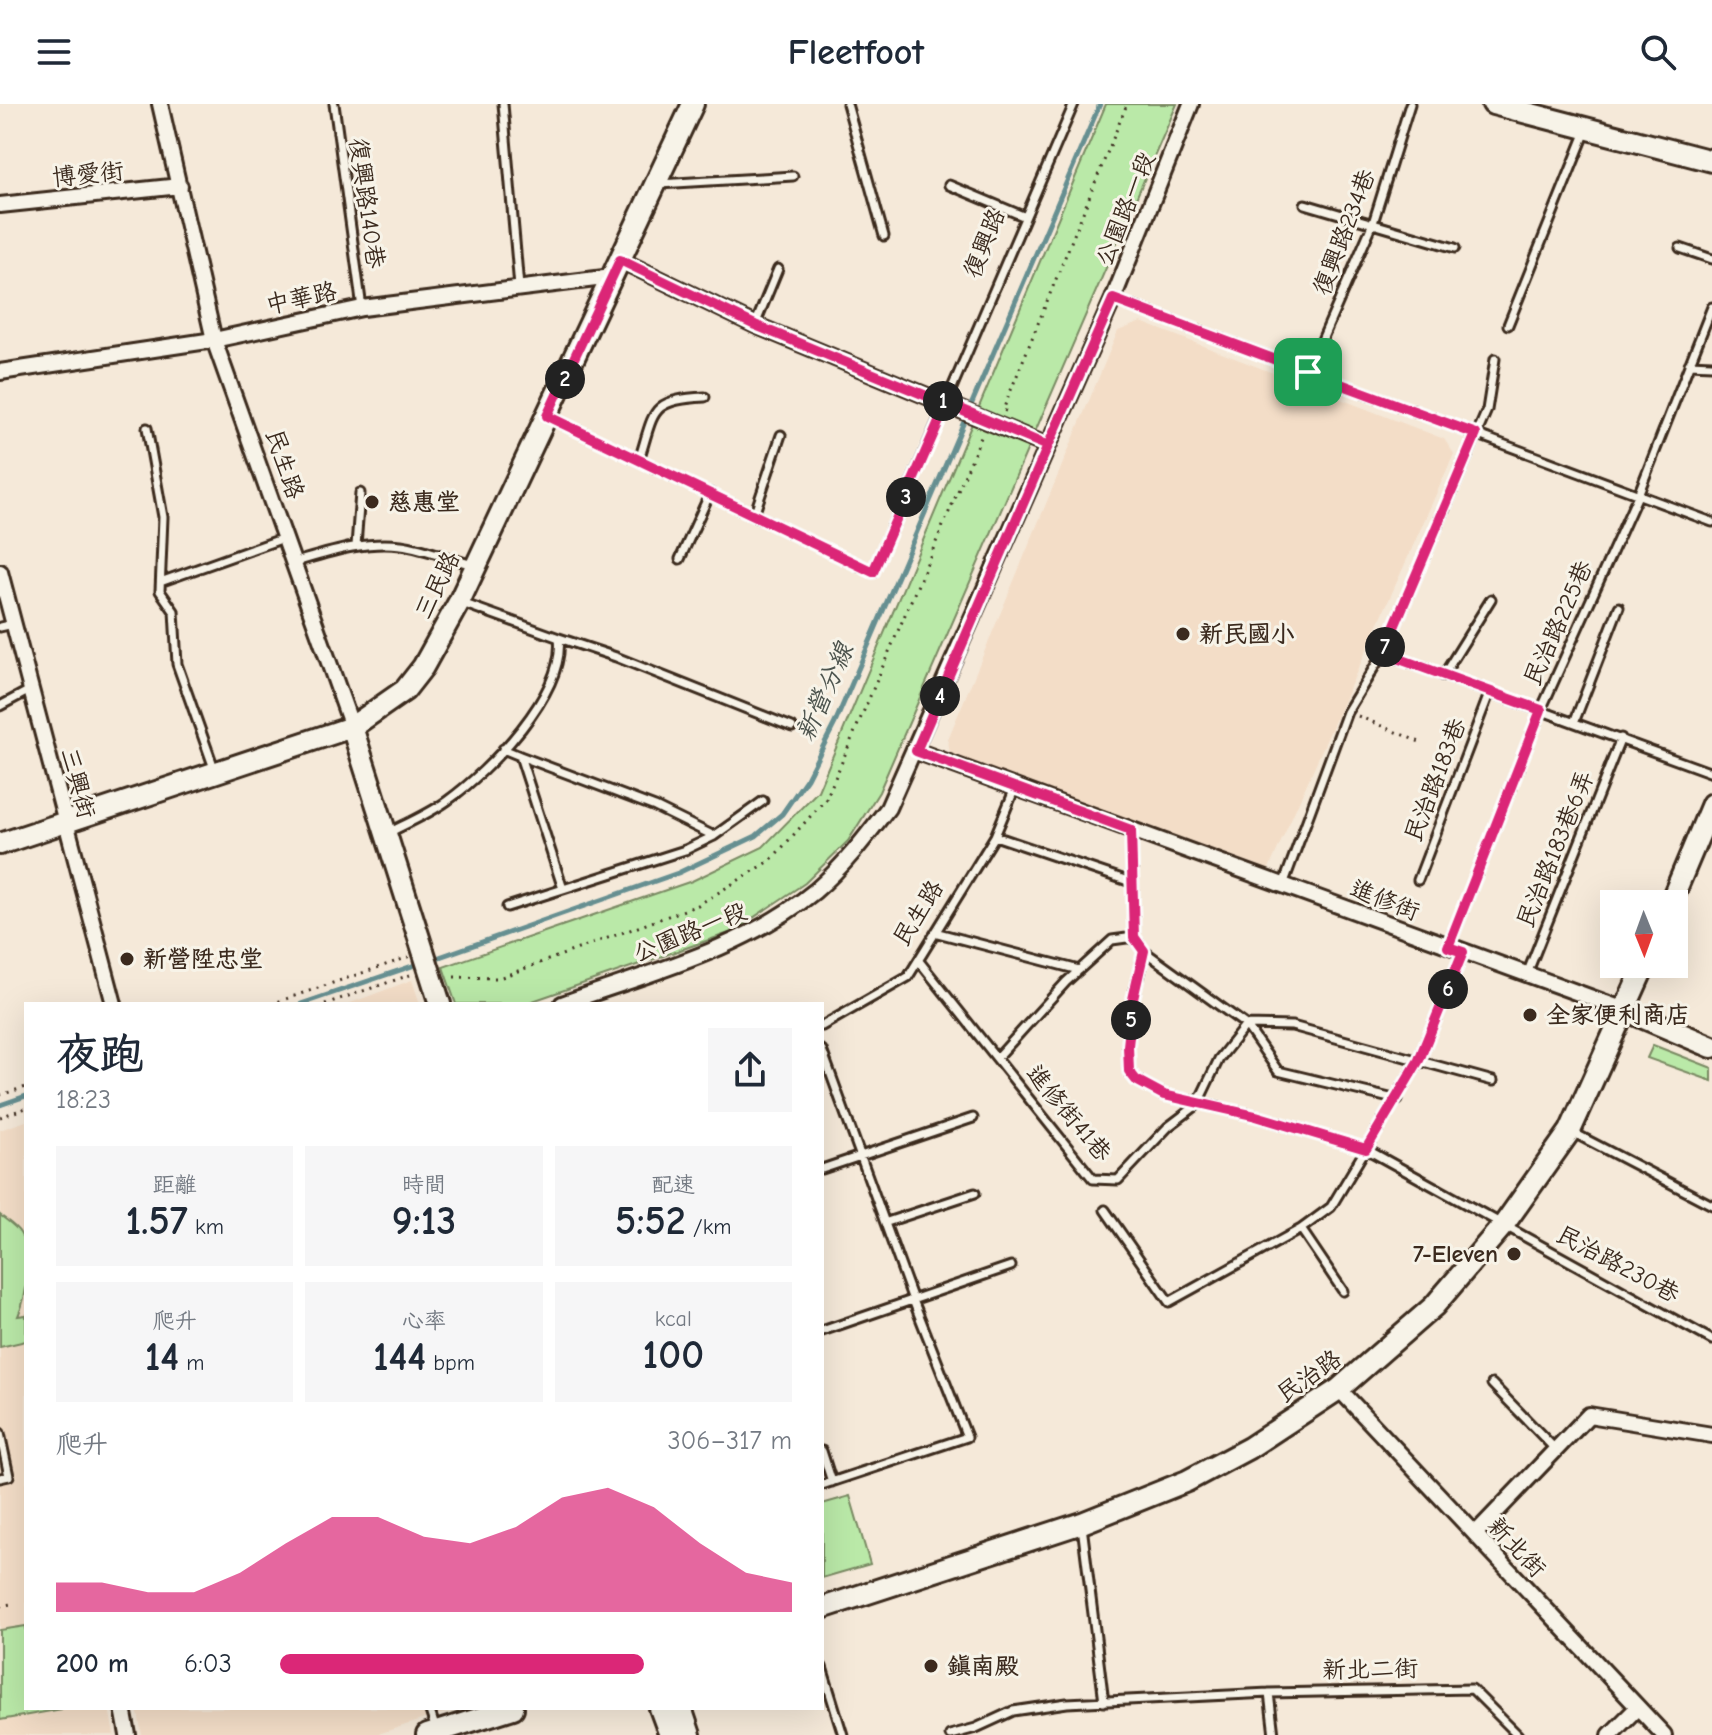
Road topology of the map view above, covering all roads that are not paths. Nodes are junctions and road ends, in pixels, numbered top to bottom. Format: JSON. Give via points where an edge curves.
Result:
{"nodes":[{"id":1,"x":160,"y":104,"type":"edge"},
{"id":2,"x":334,"y":104,"type":"edge"},
{"id":3,"x":503,"y":104,"type":"edge"},
{"id":4,"x":693,"y":104,"type":"edge"},
{"id":5,"x":847,"y":104,"type":"edge"},
{"id":6,"x":1074,"y":104,"type":"edge"},
{"id":7,"x":1191,"y":104,"type":"edge"},
{"id":8,"x":1410,"y":104,"type":"edge"},
{"id":9,"x":1493,"y":104,"type":"edge"},
{"id":10,"x":1587,"y":129,"type":"junction"},
{"id":11,"x":1712,"y":161,"type":"edge"},
{"id":12,"x":793,"y":176,"type":"dead end"},
{"id":13,"x":657,"y":184,"type":"junction"},
{"id":14,"x":949,"y":185,"type":"dead end"},
{"id":15,"x":180,"y":186,"type":"junction"},
{"id":16,"x":1305,"y":204,"type":"dead end"},
{"id":17,"x":0,"y":205,"type":"edge"},
{"id":18,"x":1023,"y":216,"type":"junction"},
{"id":19,"x":1373,"y":223,"type":"junction"},
{"id":20,"x":884,"y":236,"type":"dead end"},
{"id":21,"x":1455,"y":248,"type":"dead end"},
{"id":22,"x":1680,"y":248,"type":"dead end"},
{"id":23,"x":1712,"y":259,"type":"edge"},
{"id":24,"x":616,"y":269,"type":"junction"},
{"id":25,"x":778,"y":269,"type":"dead end"},
{"id":26,"x":519,"y":287,"type":"junction"},
{"id":27,"x":1113,"y":299,"type":"junction"},
{"id":28,"x":1712,"y":307,"type":"edge"},
{"id":29,"x":362,"y":308,"type":"junction"},
{"id":30,"x":755,"y":325,"type":"junction"},
{"id":31,"x":1508,"y":325,"type":"dead end"},
{"id":32,"x":214,"y":340,"type":"junction"},
{"id":33,"x":1495,"y":359,"type":"dead end"},
{"id":34,"x":1689,"y":364,"type":"junction"},
{"id":35,"x":1712,"y":365,"type":"edge"},
{"id":36,"x":0,"y":372,"type":"edge"},
{"id":37,"x":1308,"y":372,"type":"junction"},
{"id":38,"x":705,"y":397,"type":"dead end"},
{"id":39,"x":947,"y":403,"type":"junction"},
{"id":40,"x":547,"y":416,"type":"junction"},
{"id":41,"x":147,"y":428,"type":"dead end"},
{"id":42,"x":1476,"y":434,"type":"junction"},
{"id":43,"x":781,"y":435,"type":"dead end"},
{"id":44,"x":1048,"y":446,"type":"junction"},
{"id":45,"x":639,"y":460,"type":"junction"},
{"id":46,"x":360,"y":493,"type":"dead end"},
{"id":47,"x":710,"y":493,"type":"junction"},
{"id":48,"x":1638,"y":495,"type":"junction"},
{"id":49,"x":754,"y":515,"type":"junction"},
{"id":50,"x":1712,"y":522,"type":"edge"},
{"id":51,"x":284,"y":538,"type":"junction"},
{"id":52,"x":356,"y":546,"type":"junction"},
{"id":53,"x":680,"y":559,"type":"dead end"},
{"id":54,"x":292,"y":563,"type":"junction"},
{"id":55,"x":475,"y":566,"type":"junction"},
{"id":56,"x":0,"y":572,"type":"edge"},
{"id":57,"x":163,"y":581,"type":"junction"},
{"id":58,"x":1491,"y":599,"type":"dead end"},
{"id":59,"x":459,"y":602,"type":"junction"},
{"id":60,"x":1619,"y":607,"type":"dead end"},
{"id":61,"x":7,"y":626,"type":"edge"},
{"id":62,"x":559,"y":638,"type":"junction"},
{"id":63,"x":1383,"y":653,"type":"junction"},
{"id":64,"x":1443,"y":676,"type":"junction"},
{"id":65,"x":30,"y":690,"type":"junction"},
{"id":66,"x":1489,"y":694,"type":"junction"},
{"id":67,"x":0,"y":706,"type":"edge"},
{"id":68,"x":1541,"y":710,"type":"junction"},
{"id":69,"x":1575,"y":720,"type":"junction"},
{"id":70,"x":352,"y":727,"type":"junction"},
{"id":71,"x":792,"y":727,"type":"dead end"},
{"id":72,"x":1621,"y":738,"type":"junction"},
{"id":73,"x":503,"y":749,"type":"junction"},
{"id":74,"x":916,"y":751,"type":"junction"},
{"id":75,"x":520,"y":756,"type":"junction"},
{"id":76,"x":216,"y":773,"type":"junction"},
{"id":77,"x":1712,"y":773,"type":"edge"},
{"id":78,"x":1015,"y":788,"type":"junction"},
{"id":79,"x":763,"y":801,"type":"dead end"},
{"id":80,"x":1712,"y":804,"type":"edge"},
{"id":81,"x":66,"y":823,"type":"junction"},
{"id":82,"x":1131,"y":830,"type":"junction"},
{"id":83,"x":386,"y":834,"type":"junction"},
{"id":84,"x":714,"y":836,"type":"junction"},
{"id":85,"x":995,"y":836,"type":"junction"},
{"id":86,"x":0,"y":844,"type":"edge"},
{"id":87,"x":1418,"y":880,"type":"dead end"},
{"id":88,"x":1131,"y":882,"type":"junction"},
{"id":89,"x":1283,"y":885,"type":"junction"},
{"id":90,"x":563,"y":889,"type":"junction"},
{"id":91,"x":1676,"y":890,"type":"edge"},
{"id":92,"x":507,"y":907,"type":"dead end"},
{"id":93,"x":938,"y":933,"type":"junction"},
{"id":94,"x":1134,"y":937,"type":"junction"},
{"id":95,"x":1455,"y":950,"type":"junction"},
{"id":96,"x":1144,"y":951,"type":"junction"},
{"id":97,"x":919,"y":961,"type":"junction"},
{"id":98,"x":1079,"y":970,"type":"junction"},
{"id":99,"x":1527,"y":974,"type":"junction"},
{"id":100,"x":1639,"y":978,"type":"edge"},
{"id":101,"x":113,"y":1002,"type":"edge"},
{"id":102,"x":439,"y":1002,"type":"edge"},
{"id":103,"x":568,"y":1002,"type":"edge"},
{"id":104,"x":1625,"y":1010,"type":"junction"},
{"id":105,"x":824,"y":1025,"type":"edge"},
{"id":106,"x":1246,"y":1025,"type":"junction"},
{"id":107,"x":1712,"y":1047,"type":"edge"},
{"id":108,"x":824,"y":1055,"type":"edge"},
{"id":109,"x":997,"y":1058,"type":"junction"},
{"id":110,"x":1419,"y":1060,"type":"junction"},
{"id":111,"x":1493,"y":1081,"type":"dead end"},
{"id":112,"x":1398,"y":1100,"type":"junction"},
{"id":113,"x":1197,"y":1105,"type":"junction"},
{"id":114,"x":973,"y":1118,"type":"dead end"},
{"id":115,"x":1570,"y":1131,"type":"junction"},
{"id":116,"x":1366,"y":1149,"type":"junction"},
{"id":117,"x":863,"y":1156,"type":"junction"},
{"id":118,"x":824,"y":1168,"type":"edge"},
{"id":119,"x":975,"y":1193,"type":"dead end"},
{"id":120,"x":1712,"y":1205,"type":"edge"},
{"id":121,"x":1105,"y":1210,"type":"dead end"},
{"id":122,"x":887,"y":1222,"type":"junction"},
{"id":123,"x":1505,"y":1223,"type":"junction"},
{"id":124,"x":1301,"y":1229,"type":"junction"},
{"id":125,"x":1011,"y":1266,"type":"dead end"},
{"id":126,"x":1343,"y":1291,"type":"dead end"},
{"id":127,"x":913,"y":1300,"type":"junction"},
{"id":128,"x":824,"y":1330,"type":"edge"},
{"id":129,"x":1712,"y":1340,"type":"edge"},
{"id":130,"x":1492,"y":1384,"type":"dead end"},
{"id":131,"x":1339,"y":1389,"type":"junction"},
{"id":132,"x":0,"y":1433,"type":"edge"},
{"id":133,"x":1712,"y":1435,"type":"edge"},
{"id":134,"x":1556,"y":1450,"type":"junction"},
{"id":135,"x":824,"y":1457,"type":"edge"},
{"id":136,"x":0,"y":1478,"type":"edge"},
{"id":137,"x":832,"y":1482,"type":"junction"},
{"id":138,"x":824,"y":1484,"type":"edge"},
{"id":139,"x":1082,"y":1523,"type":"junction"},
{"id":140,"x":1475,"y":1534,"type":"junction"},
{"id":141,"x":824,"y":1607,"type":"edge"},
{"id":142,"x":824,"y":1673,"type":"edge"},
{"id":143,"x":1269,"y":1693,"type":"junction"},
{"id":144,"x":1104,"y":1702,"type":"junction"},
{"id":145,"x":1637,"y":1708,"type":"junction"},
{"id":146,"x":123,"y":1710,"type":"edge"},
{"id":147,"x":429,"y":1710,"type":"edge"},
{"id":148,"x":508,"y":1710,"type":"edge"},
{"id":149,"x":661,"y":1710,"type":"edge"},
{"id":150,"x":682,"y":1710,"type":"edge"},
{"id":151,"x":432,"y":1733,"type":"edge"},
{"id":152,"x":128,"y":1735,"type":"edge"},
{"id":153,"x":670,"y":1735,"type":"edge"},
{"id":154,"x":690,"y":1735,"type":"edge"},
{"id":155,"x":843,"y":1735,"type":"edge"},
{"id":156,"x":950,"y":1735,"type":"edge"},
{"id":157,"x":1274,"y":1735,"type":"edge"},
{"id":158,"x":1518,"y":1735,"type":"edge"},
{"id":159,"x":1610,"y":1735,"type":"edge"},
{"id":160,"x":1664,"y":1735,"type":"edge"}],
"edges":[{"from":1,"to":15,"type":"street","name":"民生路"},
{"from":2,"to":29,"type":"lane","name":"復興路140巷"},
{"from":3,"to":26,"type":"lane"},
{"from":4,"to":13,"type":"street","name":"三民路"},
{"from":5,"to":20,"type":"lane"},
{"from":6,"to":18,"type":"lane","name":"復興路"},
{"from":7,"to":27,"type":"street","name":"公園路一段"},
{"from":8,"to":19,"type":"lane","name":"復興路234巷"},
{"from":9,"to":10,"type":"street"},
{"from":10,"to":11,"type":"street"},
{"from":10,"to":31,"type":"lane"},
{"from":12,"to":13,"type":"lane"},
{"from":13,"to":24,"type":"street","name":"三民路"},
{"from":14,"to":18,"type":"lane"},
{"from":15,"to":17,"type":"street","name":"博愛街"},
{"from":15,"to":32,"type":"street","name":"民生路"},
{"from":16,"to":19,"type":"lane"},
{"from":18,"to":39,"type":"lane","name":"復興路"},
{"from":19,"to":21,"type":"lane"},
{"from":19,"to":37,"type":"lane","name":"復興路234巷"},
{"from":22,"to":23,"type":"lane"},
{"from":24,"to":26,"type":"street","name":"中華路"},
{"from":24,"to":30,"type":"street"},
{"from":24,"to":40,"type":"street","name":"三民路"},
{"from":25,"to":30,"type":"lane"},
{"from":26,"to":29,"type":"street","name":"中華路"},
{"from":27,"to":37,"type":"lane"},
{"from":27,"to":44,"type":"street","name":"公園路一段"},
{"from":28,"to":34,"type":"lane","name":"民治路225巷"},
{"from":29,"to":32,"type":"street","name":"中華路"},
{"from":30,"to":39,"type":"street"},
{"from":32,"to":36,"type":"street","name":"中華路"},
{"from":32,"to":51,"type":"street","name":"民生路"},
{"from":33,"to":42,"type":"lane","via":[[1487,410]]},
{"from":34,"to":35,"type":"lane"},
{"from":34,"to":48,"type":"lane","name":"民治路225巷"},
{"from":37,"to":42,"type":"lane"},
{"from":38,"to":45,"type":"lane","via":[[670,399],[657,408]]},
{"from":39,"to":44,"type":"street"},
{"from":39,"to":49,"type":"lane","via":[[873,572]]},
{"from":40,"to":45,"type":"lane"},
{"from":40,"to":55,"type":"street","name":"三民路"},
{"from":41,"to":57,"type":"lane","via":[[163,517]]},
{"from":42,"to":48,"type":"lane"},
{"from":42,"to":63,"type":"lane"},
{"from":43,"to":49,"type":"lane"},
{"from":44,"to":74,"type":"street","name":"公園路一段"},
{"from":45,"to":47,"type":"lane"},
{"from":46,"to":52,"type":"lane"},
{"from":47,"to":49,"type":"lane"},
{"from":47,"to":53,"type":"lane"},
{"from":48,"to":50,"type":"lane"},
{"from":48,"to":68,"type":"lane","name":"民治路225巷"},
{"from":51,"to":54,"type":"street","name":"民生路"},
{"from":51,"to":57,"type":"lane"},
{"from":52,"to":54,"type":"lane"},
{"from":52,"to":55,"type":"lane","via":[[403,545]]},
{"from":54,"to":70,"type":"street","name":"民生路"},
{"from":55,"to":59,"type":"street","name":"三民路"},
{"from":56,"to":61,"type":"street","name":"三興街"},
{"from":57,"to":76,"type":"lane","via":[[160,591],[174,611],[177,664]]},
{"from":58,"to":64,"type":"lane"},
{"from":59,"to":62,"type":"lane"},
{"from":59,"to":70,"type":"street","name":"三民路","via":[[405,690]]},
{"from":60,"to":69,"type":"lane"},
{"from":61,"to":65,"type":"street","name":"三興街"},
{"from":62,"to":71,"type":"lane"},
{"from":62,"to":73,"type":"lane","via":[[553,679]]},
{"from":63,"to":64,"type":"lane","name":"民治路183巷"},
{"from":63,"to":89,"type":"lane","via":[[1347,712]]},
{"from":64,"to":66,"type":"lane","name":"民治路183巷"},
{"from":65,"to":67,"type":"lane"},
{"from":65,"to":81,"type":"street","name":"三興街"},
{"from":66,"to":68,"type":"lane","name":"民治路183巷"},
{"from":66,"to":87,"type":"lane","name":"民治路183巷"},
{"from":68,"to":69,"type":"lane","name":"民治路183巷"},
{"from":68,"to":95,"type":"lane","name":"民治路225巷"},
{"from":69,"to":72,"type":"lane","name":"民治路183巷"},
{"from":70,"to":76,"type":"street","name":"三民路"},
{"from":70,"to":83,"type":"street","name":"民生路"},
{"from":72,"to":77,"type":"lane","name":"民治路183巷"},
{"from":72,"to":99,"type":"lane","name":"民治路183巷6弄"},
{"from":73,"to":75,"type":"lane"},
{"from":73,"to":83,"type":"lane","via":[[447,801]]},
{"from":74,"to":78,"type":"street","name":"進修街"},
{"from":74,"to":103,"type":"street","name":"公園路一段","via":[[888,808],[854,852],[803,899],[766,925],[712,951]]},
{"from":75,"to":84,"type":"lane","via":[[655,807]]},
{"from":75,"to":90,"type":"lane"},
{"from":76,"to":81,"type":"street","name":"三民路"},
{"from":78,"to":82,"type":"street","name":"進修街"},
{"from":78,"to":85,"type":"lane","name":"民生路"},
{"from":79,"to":84,"type":"lane"},
{"from":80,"to":91,"type":"street"},
{"from":81,"to":86,"type":"street","name":"三民路"},
{"from":81,"to":101,"type":"street","name":"三興街"},
{"from":82,"to":88,"type":"lane"},
{"from":82,"to":89,"type":"street","name":"進修街"},
{"from":83,"to":102,"type":"street","name":"民生路"},
{"from":84,"to":90,"type":"lane"},
{"from":85,"to":88,"type":"lane"},
{"from":85,"to":93,"type":"lane","name":"民生路"},
{"from":88,"to":94,"type":"lane"},
{"from":89,"to":95,"type":"street","name":"進修街"},
{"from":90,"to":92,"type":"lane"},
{"from":93,"to":97,"type":"lane","name":"民生路"},
{"from":93,"to":98,"type":"lane"},
{"from":94,"to":96,"type":"lane"},
{"from":94,"to":98,"type":"lane","via":[[1112,940]]},
{"from":95,"to":99,"type":"street","name":"進修街"},
{"from":95,"to":110,"type":"lane","name":"民治路225巷"},
{"from":96,"to":106,"type":"lane"},
{"from":96,"to":113,"type":"lane","via":[[1133,999],[1129,1071],[1164,1095]]},
{"from":97,"to":105,"type":"lane","name":"民生路","via":[[908,977]]},
{"from":97,"to":109,"type":"lane","name":"進修街41巷"},
{"from":98,"to":109,"type":"lane"},
{"from":99,"to":104,"type":"street","name":"進修街"},
{"from":100,"to":104,"type":"street","name":"民治路"},
{"from":104,"to":107,"type":"street"},
{"from":104,"to":115,"type":"street","name":"民治路"},
{"from":106,"to":110,"type":"lane","via":[[1292,1026]]},
{"from":106,"to":112,"type":"lane","via":[[1278,1071]]},
{"from":106,"to":113,"type":"lane","name":"進修街41巷","via":[[1219,1059]]},
{"from":108,"to":117,"type":"lane"},
{"from":109,"to":113,"type":"lane","name":"進修街41巷","via":[[1093,1179],[1118,1180],[1168,1127]]},
{"from":110,"to":111,"type":"lane"},
{"from":110,"to":112,"type":"lane","name":"民治路225巷"},
{"from":112,"to":116,"type":"lane","name":"民治路225巷"},
{"from":113,"to":116,"type":"lane"},
{"from":114,"to":117,"type":"lane"},
{"from":115,"to":120,"type":"lane"},
{"from":115,"to":123,"type":"street","name":"民治路"},
{"from":116,"to":123,"type":"lane"},
{"from":116,"to":124,"type":"lane","via":[[1331,1207]]},
{"from":117,"to":118,"type":"lane"},
{"from":117,"to":122,"type":"lane"},
{"from":119,"to":122,"type":"lane"},
{"from":121,"to":124,"type":"lane","via":[[1169,1302]]},
{"from":122,"to":127,"type":"lane"},
{"from":123,"to":129,"type":"lane","name":"民治路230巷"},
{"from":123,"to":131,"type":"street","name":"民治路","via":[[1434,1306]]},
{"from":124,"to":126,"type":"lane"},
{"from":125,"to":127,"type":"lane"},
{"from":127,"to":128,"type":"lane"},
{"from":127,"to":137,"type":"lane","via":[[967,1437]]},
{"from":130,"to":134,"type":"lane"},
{"from":131,"to":139,"type":"street","name":"民治路","via":[[1187,1481]]},
{"from":131,"to":140,"type":"street","name":"新北街"},
{"from":132,"to":136,"type":"lane","via":[[9,1476]]},
{"from":133,"to":134,"type":"street","via":[[1589,1415]]},
{"from":134,"to":140,"type":"street"},
{"from":135,"to":137,"type":"lane"},
{"from":137,"to":138,"type":"lane"},
{"from":139,"to":141,"type":"street","name":"民治路"},
{"from":139,"to":144,"type":"lane"},
{"from":140,"to":145,"type":"street","name":"新北街"},
{"from":142,"to":155,"type":"lane"},
{"from":143,"to":144,"type":"lane","name":"新北二街"},
{"from":143,"to":157,"type":"lane"},
{"from":143,"to":158,"type":"lane","name":"新北二街","via":[[1472,1689]]},
{"from":144,"to":156,"type":"lane","name":"新北二街","via":[[1013,1711]]},
{"from":145,"to":159,"type":"street"},
{"from":145,"to":160,"type":"street","name":"新北街"},
{"from":146,"to":152,"type":"street"},
{"from":147,"to":151,"type":"lane"},
{"from":148,"to":151,"type":"street","via":[[467,1727]]},
{"from":149,"to":153,"type":"street"},
{"from":150,"to":154,"type":"street"}]}
